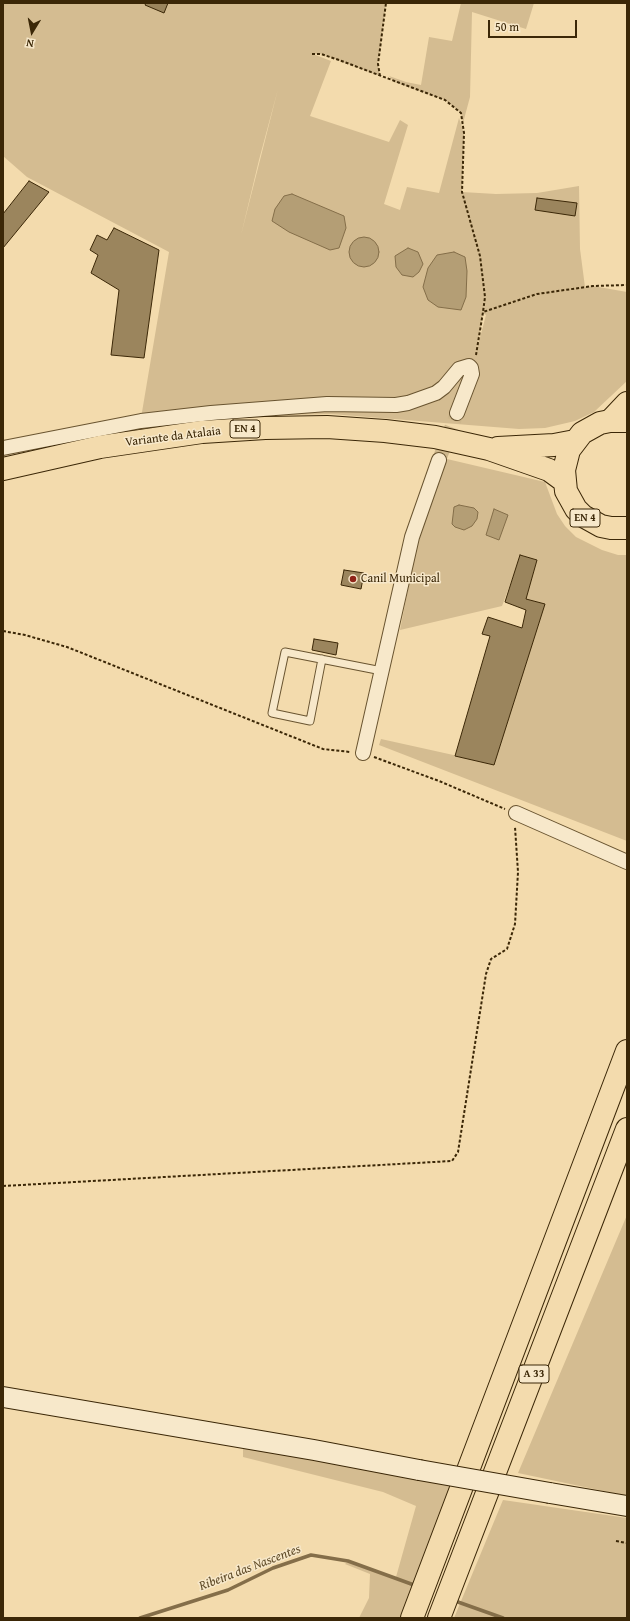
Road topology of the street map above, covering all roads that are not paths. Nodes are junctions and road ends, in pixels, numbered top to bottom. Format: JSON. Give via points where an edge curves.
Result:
{"nodes":[{"id":1,"x":627,"y":404,"type":"edge"},
{"id":2,"x":457,"y":414,"type":"tunnel mouth"},
{"id":3,"x":618,"y":421,"type":"edge"},
{"id":4,"x":575,"y":441,"type":"junction"},
{"id":5,"x":3,"y":448,"type":"edge"},
{"id":6,"x":489,"y":449,"type":"junction"},
{"id":7,"x":439,"y":460,"type":"tunnel mouth"},
{"id":8,"x":3,"y":469,"type":"edge"},
{"id":9,"x":564,"y":481,"type":"junction"},
{"id":10,"x":627,"y":528,"type":"edge"},
{"id":11,"x":322,"y":659,"type":"junction"},
{"id":12,"x":382,"y":671,"type":"junction"},
{"id":13,"x":363,"y":753,"type":"road end"},
{"id":14,"x":516,"y":813,"type":"road end"},
{"id":15,"x":627,"y":862,"type":"edge"},
{"id":16,"x":627,"y":1050,"type":"edge"},
{"id":17,"x":627,"y":1129,"type":"edge"},
{"id":18,"x":3,"y":1397,"type":"edge"},
{"id":19,"x":627,"y":1506,"type":"edge"},
{"id":20,"x":412,"y":1618,"type":"edge"},
{"id":21,"x":439,"y":1618,"type":"edge"}],
"edges":[{"from":1,"to":3,"type":"main road"},
{"from":2,"to":5,"type":"street","via":[[470,380],[471,368],[459,369],[436,393],[408,403],[327,404],[226,411],[141,421]]},
{"from":3,"to":4,"type":"main road","number":"EN 4","via":[[590,427]]},
{"from":4,"to":6,"type":"main road","name":"Variante da Atalaia","number":"EN 4","via":[[554,445]]},
{"from":4,"to":9,"type":"main road","number":"EN 4","via":[[566,460]]},
{"from":6,"to":8,"type":"main road","name":"Variante da Atalaia","number":"EN 4","via":[[435,437],[385,430],[328,427],[265,428],[202,432],[100,447]]},
{"from":6,"to":9,"type":"main road","name":"Variante da Atalaia","number":"EN 4","via":[[549,470]]},
{"from":7,"to":12,"type":"street","via":[[412,536]]},
{"from":9,"to":10,"type":"main road","number":"EN 4","via":[[570,500],[583,516],[601,526]]},
{"from":11,"to":11,"type":"lane","via":[[285,652],[272,713],[310,721]]},
{"from":11,"to":12,"type":"lane"},
{"from":12,"to":13,"type":"street"},
{"from":14,"to":15,"type":"street"},
{"from":16,"to":20,"type":"main road","number":"A 33"},
{"from":17,"to":21,"type":"main road","number":"A 33"},
{"from":18,"to":19,"type":"main road","bridge":true}]}
